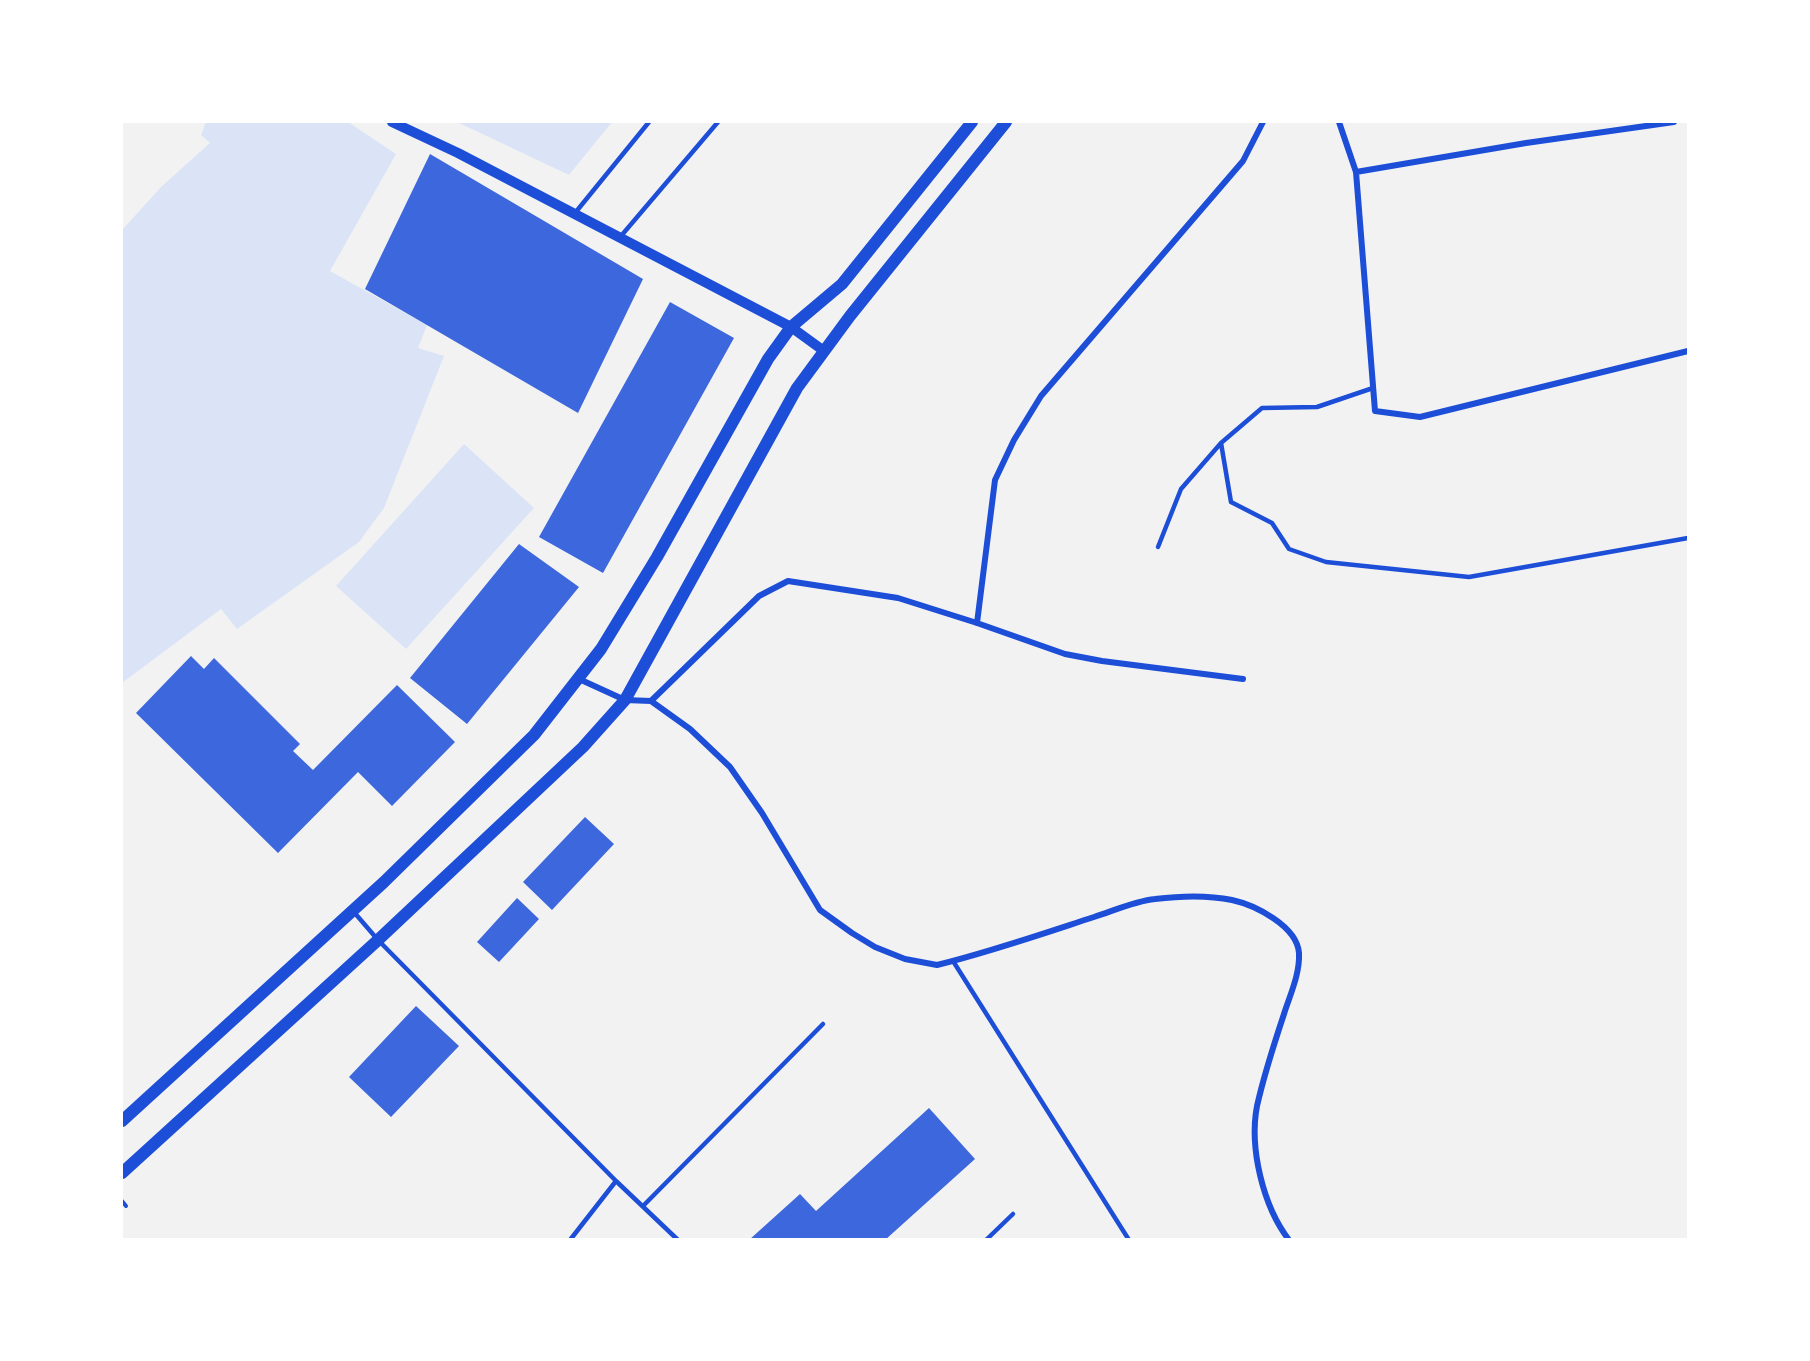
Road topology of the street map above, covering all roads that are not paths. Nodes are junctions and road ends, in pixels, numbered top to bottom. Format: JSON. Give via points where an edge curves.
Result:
{"nodes":[{"id":1,"x":392,"y":122,"type":"edge"},
{"id":2,"x":649,"y":122,"type":"edge"},
{"id":3,"x":718,"y":122,"type":"edge"},
{"id":4,"x":972,"y":122,"type":"edge"},
{"id":5,"x":1006,"y":122,"type":"edge"},
{"id":6,"x":1263,"y":122,"type":"edge"},
{"id":7,"x":1339,"y":122,"type":"edge"},
{"id":8,"x":1674,"y":122,"type":"edge"},
{"id":9,"x":1356,"y":172,"type":"junction"},
{"id":10,"x":574,"y":214,"type":"junction"},
{"id":11,"x":619,"y":238,"type":"junction"},
{"id":12,"x":791,"y":327,"type":"junction"},
{"id":13,"x":824,"y":351,"type":"junction"},
{"id":14,"x":1689,"y":351,"type":"edge"},
{"id":15,"x":1372,"y":388,"type":"junction"},
{"id":16,"x":1221,"y":443,"type":"junction"},
{"id":17,"x":1689,"y":538,"type":"edge"},
{"id":18,"x":1158,"y":547,"type":"dead end"},
{"id":19,"x":977,"y":623,"type":"junction"},
{"id":20,"x":579,"y":679,"type":"junction"},
{"id":21,"x":1243,"y":679,"type":"dead end"},
{"id":22,"x":625,"y":700,"type":"junction"},
{"id":23,"x":651,"y":701,"type":"junction"},
{"id":24,"x":352,"y":911,"type":"junction"},
{"id":25,"x":378,"y":940,"type":"junction"},
{"id":26,"x":953,"y":961,"type":"junction"},
{"id":27,"x":823,"y":1024,"type":"dead end"},
{"id":28,"x":122,"y":1121,"type":"edge"},
{"id":29,"x":122,"y":1173,"type":"edge"},
{"id":30,"x":616,"y":1181,"type":"junction"},
{"id":31,"x":643,"y":1206,"type":"junction"},
{"id":32,"x":1013,"y":1214,"type":"dead end"},
{"id":33,"x":570,"y":1239,"type":"edge"},
{"id":34,"x":678,"y":1239,"type":"edge"},
{"id":35,"x":986,"y":1239,"type":"edge"},
{"id":36,"x":1130,"y":1239,"type":"edge"},
{"id":37,"x":1289,"y":1239,"type":"edge"}],
"edges":[{"from":1,"to":10,"type":"street"},
{"from":2,"to":10,"type":"lane"},
{"from":3,"to":11,"type":"lane"},
{"from":4,"to":12,"type":"main road","via":[[842,284]]},
{"from":5,"to":13,"type":"main road"},
{"from":6,"to":19,"type":"street","via":[[1243,161],[1041,396],[1014,440],[995,480]]},
{"from":7,"to":9,"type":"street"},
{"from":8,"to":9,"type":"street"},
{"from":9,"to":15,"type":"street"},
{"from":10,"to":11,"type":"street"},
{"from":11,"to":12,"type":"street"},
{"from":12,"to":13,"type":"street"},
{"from":12,"to":20,"type":"main road","via":[[768,359],[657,557]]},
{"from":13,"to":22,"type":"main road","via":[[797,388]]},
{"from":14,"to":15,"type":"street","via":[[1420,417],[1374,411]]},
{"from":15,"to":16,"type":"lane","via":[[1317,407],[1262,408]]},
{"from":16,"to":17,"type":"lane","via":[[1231,502],[1272,523],[1288,549],[1326,562],[1469,577]]},
{"from":16,"to":18,"type":"lane","via":[[1181,489]]},
{"from":19,"to":21,"type":"street","via":[[1065,654]]},
{"from":19,"to":23,"type":"street","via":[[898,598],[788,580],[759,596]]},
{"from":20,"to":22,"type":"street"},
{"from":20,"to":24,"type":"main road","via":[[534,735]]},
{"from":22,"to":23,"type":"street"},
{"from":22,"to":25,"type":"main road","via":[[583,747]]},
{"from":23,"to":26,"type":"street","via":[[690,729],[730,767],[820,910],[875,947],[905,959],[937,965]]},
{"from":24,"to":25,"type":"lane"},
{"from":24,"to":28,"type":"main road"},
{"from":25,"to":29,"type":"main road"},
{"from":25,"to":30,"type":"lane"},
{"from":26,"to":36,"type":"lane"},
{"from":26,"to":37,"type":"street","via":[[1152,899],[1232,900],[1279,921],[1293,936],[1299,951],[1298,969],[1257,1108],[1256,1152],[1269,1202]]},
{"from":27,"to":31,"type":"lane"},
{"from":30,"to":31,"type":"lane"},
{"from":30,"to":33,"type":"lane"},
{"from":31,"to":34,"type":"lane"},
{"from":32,"to":35,"type":"lane"}]}
